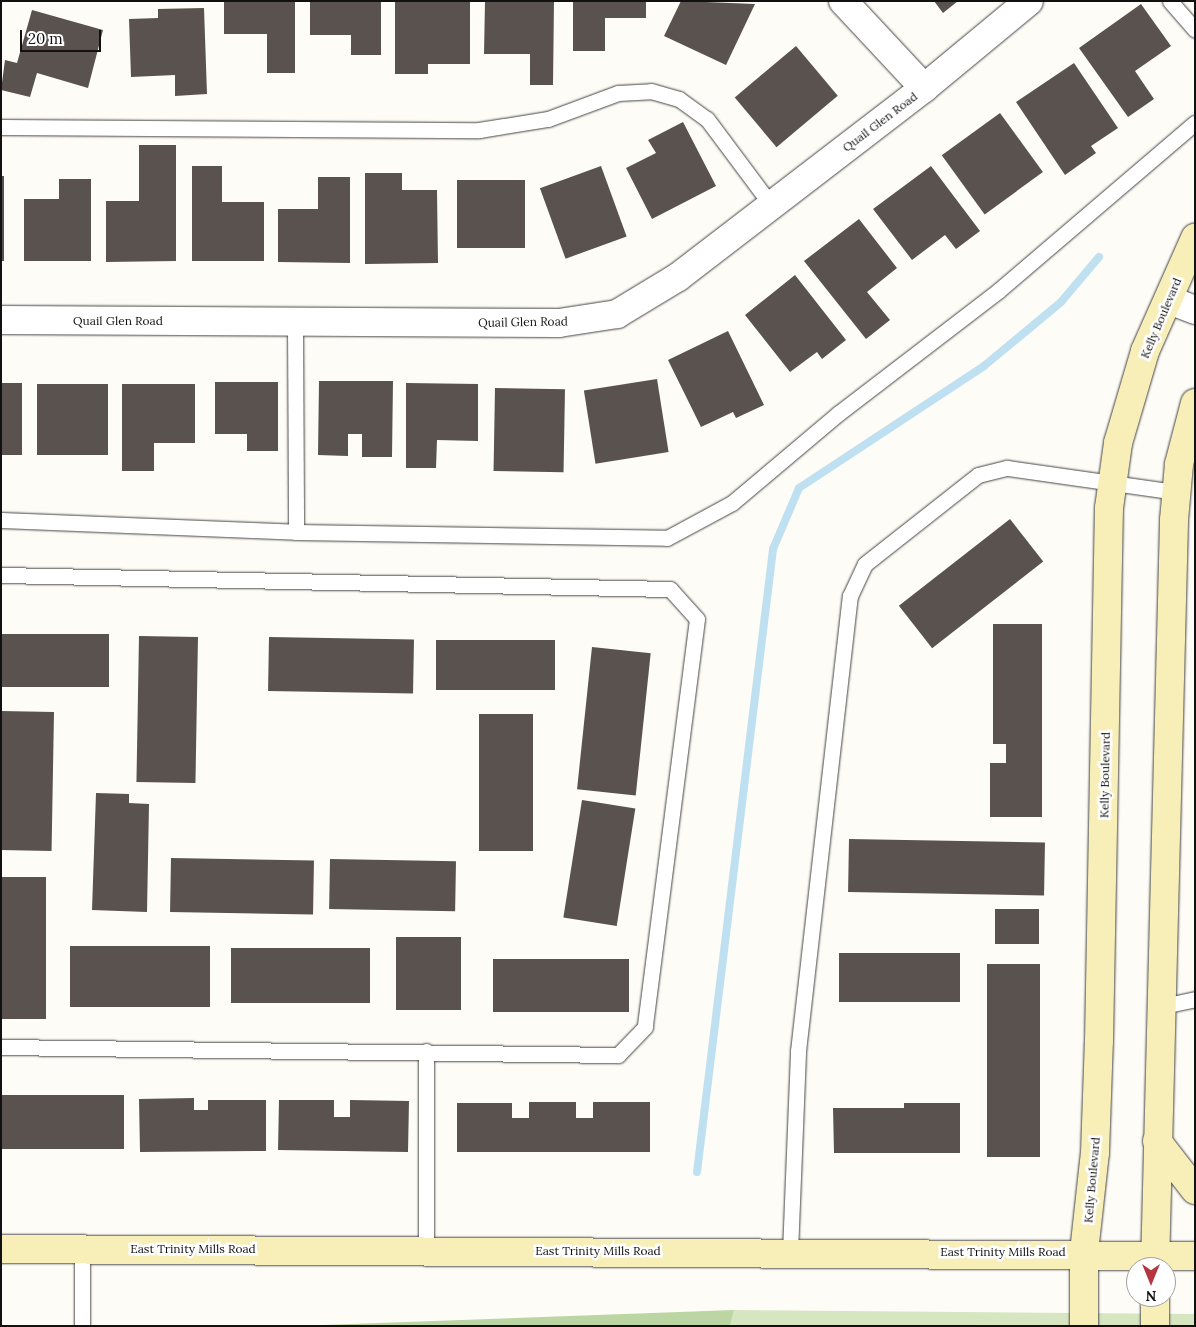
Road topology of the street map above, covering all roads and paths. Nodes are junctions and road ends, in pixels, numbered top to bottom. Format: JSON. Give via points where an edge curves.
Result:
{"nodes":[{"id":1,"x":843,"y":1,"type":"edge"},
{"id":2,"x":1029,"y":1,"type":"edge"},
{"id":3,"x":1170,"y":1,"type":"edge"},
{"id":4,"x":1195,"y":30,"type":"edge"},
{"id":5,"x":924,"y":88,"type":"junction"},
{"id":6,"x":1195,"y":122,"type":"edge"},
{"id":7,"x":1,"y":128,"type":"edge"},
{"id":8,"x":772,"y":205,"type":"junction"},
{"id":9,"x":1195,"y":238,"type":"edge"},
{"id":10,"x":1169,"y":300,"type":"junction"},
{"id":11,"x":1195,"y":310,"type":"edge"},
{"id":12,"x":1,"y":320,"type":"edge"},
{"id":13,"x":295,"y":322,"type":"junction"},
{"id":14,"x":1195,"y":403,"type":"edge"},
{"id":15,"x":1112,"y":485,"type":"junction"},
{"id":16,"x":1176,"y":492,"type":"junction"},
{"id":17,"x":1,"y":520,"type":"edge"},
{"id":18,"x":296,"y":532,"type":"junction"},
{"id":19,"x":1,"y":575,"type":"edge"},
{"id":20,"x":1195,"y":999,"type":"edge"},
{"id":21,"x":1164,"y":1006,"type":"junction"},
{"id":22,"x":1,"y":1047,"type":"edge"},
{"id":23,"x":426,"y":1051,"type":"junction"},
{"id":24,"x":1157,"y":1141,"type":"junction"},
{"id":25,"x":1195,"y":1190,"type":"edge"},
{"id":26,"x":82,"y":1248,"type":"junction"},
{"id":27,"x":1,"y":1249,"type":"edge"},
{"id":28,"x":426,"y":1250,"type":"junction"},
{"id":29,"x":790,"y":1252,"type":"junction"},
{"id":30,"x":1084,"y":1252,"type":"junction"},
{"id":31,"x":1195,"y":1256,"type":"edge"},
{"id":32,"x":1126,"y":1257,"type":"edge"},
{"id":33,"x":1155,"y":1257,"type":"edge"},
{"id":34,"x":1176,"y":1258,"type":"edge"},
{"id":35,"x":1155,"y":1307,"type":"edge"},
{"id":36,"x":82,"y":1326,"type":"edge"},
{"id":37,"x":1084,"y":1326,"type":"edge"},
{"id":38,"x":1155,"y":1326,"type":"edge"}],
"edges":[{"from":1,"to":5,"type":"street"},
{"from":2,"to":5,"type":"street","name":"Quail Glen Road"},
{"from":3,"to":4,"type":"lane"},
{"from":5,"to":8,"type":"street","name":"Quail Glen Road"},
{"from":6,"to":18,"type":"lane","via":[[998,291],[839,413],[732,503],[667,538]]},
{"from":7,"to":8,"type":"lane","via":[[479,130],[548,119],[618,93],[651,91],[679,99],[707,119]]},
{"from":8,"to":13,"type":"street","name":"Quail Glen Road","via":[[678,277],[616,314],[559,324]]},
{"from":9,"to":10,"type":"main road","name":"Kelly Boulevard"},
{"from":10,"to":11,"type":"street"},
{"from":10,"to":15,"type":"main road","name":"Kelly Boulevard","via":[[1145,351],[1118,442]]},
{"from":12,"to":13,"type":"street","name":"Quail Glen Road"},
{"from":13,"to":18,"type":"lane"},
{"from":14,"to":16,"type":"main road","via":[[1179,464]]},
{"from":15,"to":16,"type":"lane"},
{"from":15,"to":29,"type":"lane","via":[[1007,468],[978,475],[865,564],[850,596],[798,1051]]},
{"from":15,"to":30,"type":"main road","name":"Kelly Boulevard","via":[[1100,1041],[1095,1153]]},
{"from":16,"to":21,"type":"main road"},
{"from":17,"to":18,"type":"lane"},
{"from":19,"to":23,"type":"lane","via":[[670,589],[697,619],[645,1027],[618,1055]]},
{"from":20,"to":21,"type":"lane"},
{"from":21,"to":24,"type":"main road"},
{"from":22,"to":23,"type":"lane"},
{"from":23,"to":28,"type":"lane"},
{"from":24,"to":25,"type":"main road"},
{"from":24,"to":33,"type":"main road"},
{"from":26,"to":27,"type":"main road","name":"East Trinity Mills Road"},
{"from":26,"to":28,"type":"main road","name":"East Trinity Mills Road"},
{"from":26,"to":36,"type":"lane"},
{"from":28,"to":29,"type":"main road","name":"East Trinity Mills Road"},
{"from":29,"to":30,"type":"main road","name":"East Trinity Mills Road"},
{"from":30,"to":32,"type":"main road","name":"East Trinity Mills Road"},
{"from":30,"to":37,"type":"main road","name":"Kelly Boulevard"},
{"from":31,"to":34,"type":"main road","name":"East Trinity Mills Road"},
{"from":35,"to":38,"type":"main road"}]}
